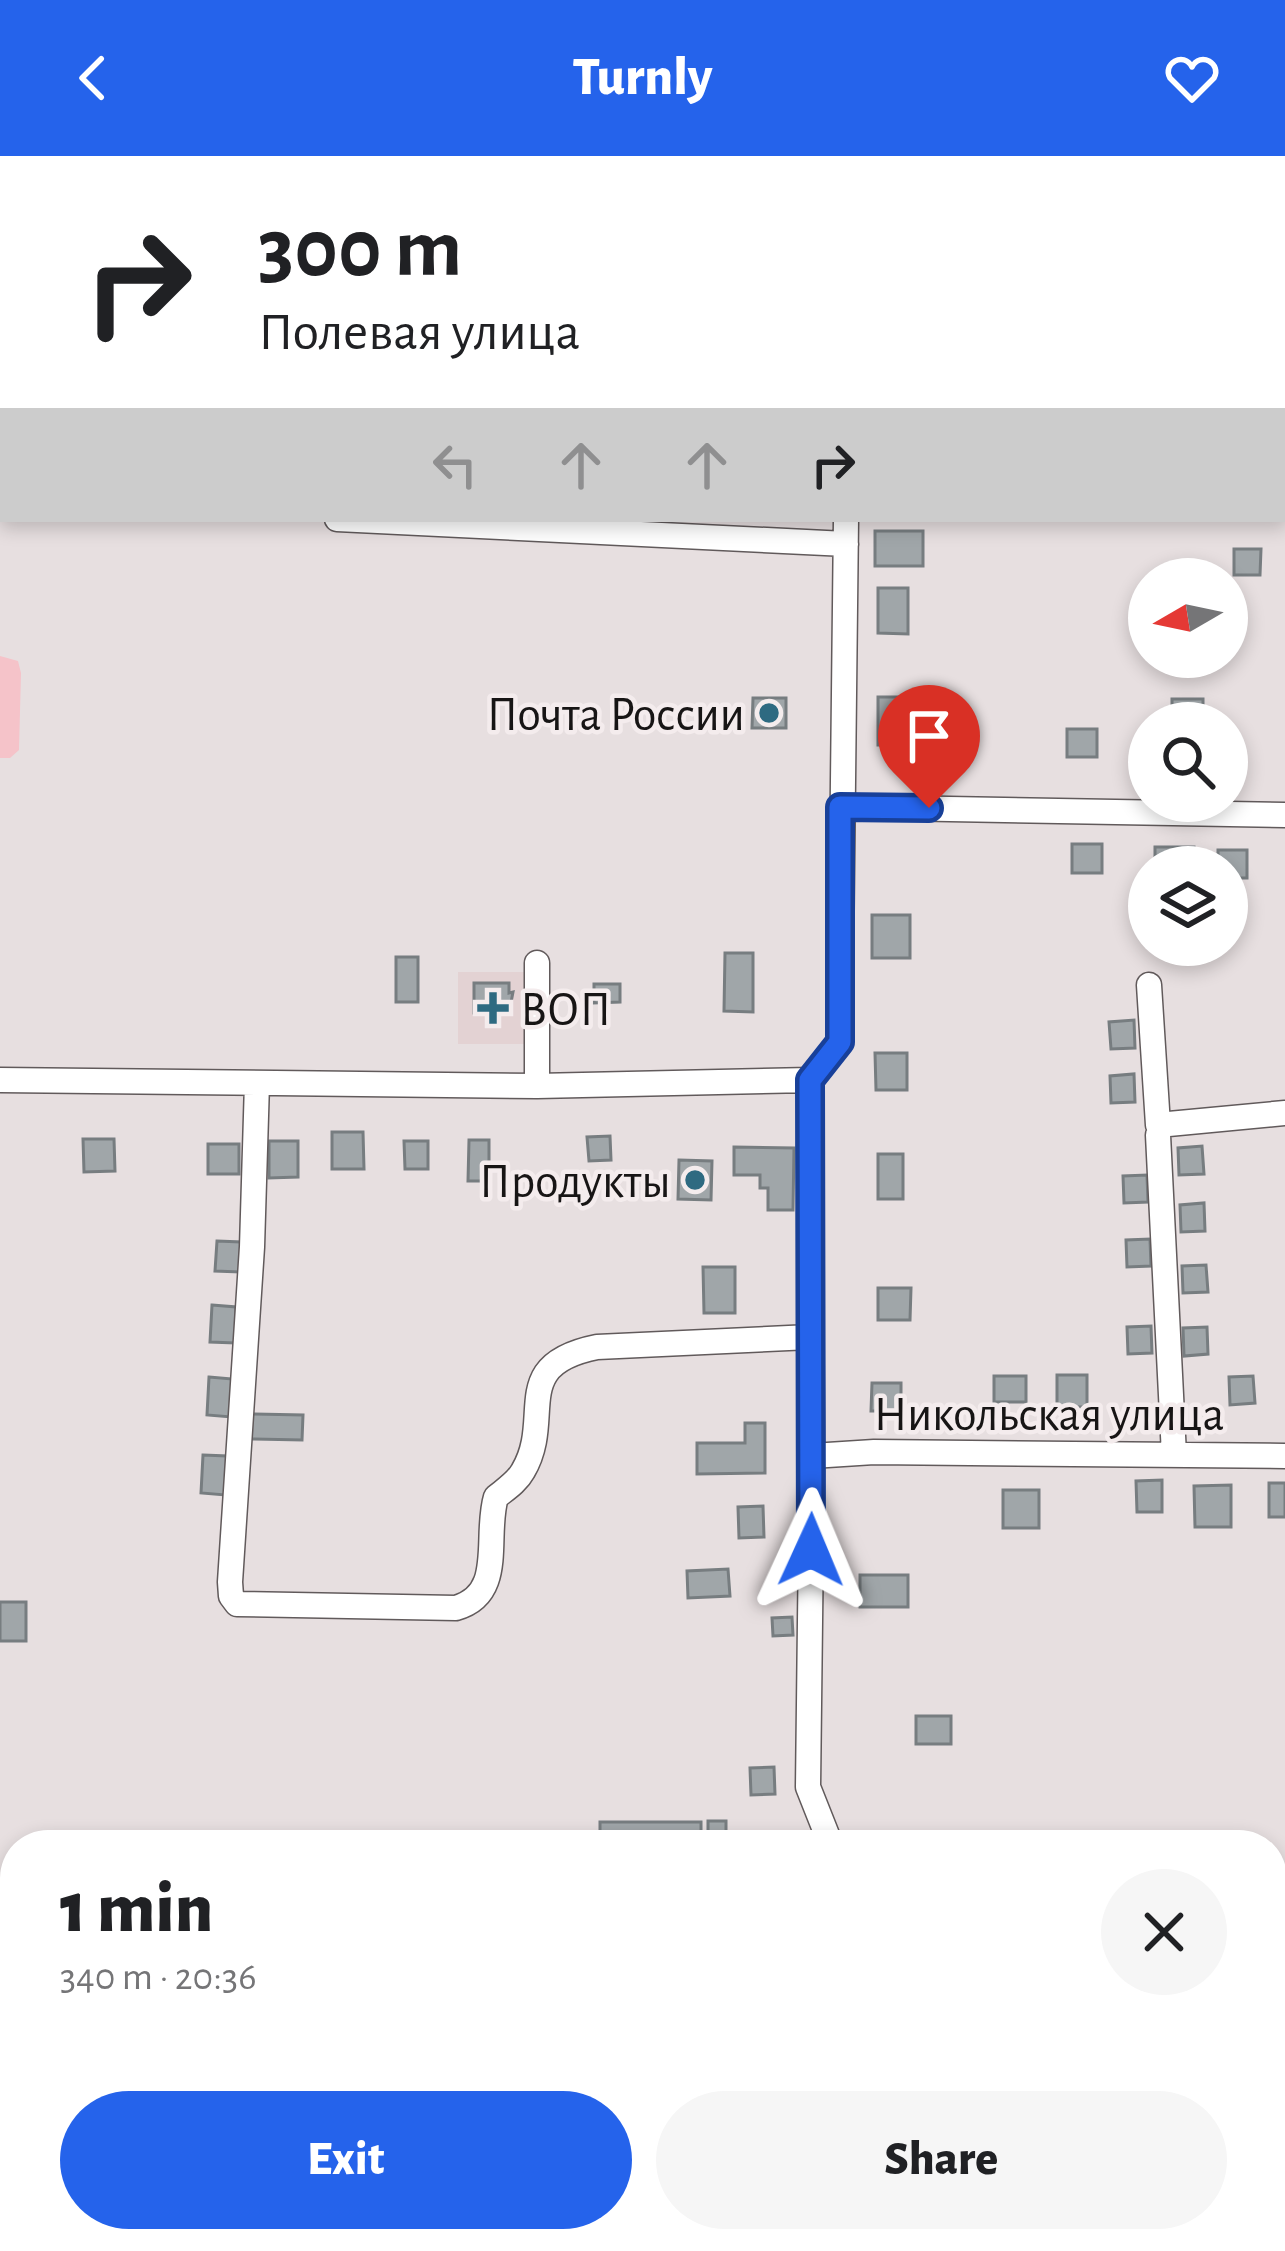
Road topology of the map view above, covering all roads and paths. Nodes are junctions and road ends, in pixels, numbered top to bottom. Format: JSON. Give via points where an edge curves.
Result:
{"nodes":[{"id":1,"x":464,"y":522,"type":"edge"},
{"id":2,"x":846,"y":531,"type":"edge"},
{"id":3,"x":840,"y":807,"type":"junction"},
{"id":4,"x":1285,"y":815,"type":"edge"},
{"id":5,"x":537,"y":963,"type":"dead end"},
{"id":6,"x":1149,"y":985,"type":"dead end"},
{"id":7,"x":0,"y":1080,"type":"edge"},
{"id":8,"x":810,"y":1080,"type":"junction"},
{"id":9,"x":257,"y":1083,"type":"junction"},
{"id":10,"x":537,"y":1086,"type":"junction"},
{"id":11,"x":1285,"y":1113,"type":"edge"},
{"id":12,"x":1158,"y":1135,"type":"dead end"},
{"id":13,"x":810,"y":1337,"type":"junction"},
{"id":14,"x":1174,"y":1455,"type":"junction"},
{"id":15,"x":812,"y":1456,"type":"junction"},
{"id":16,"x":1285,"y":1456,"type":"edge"},
{"id":17,"x":825,"y":1830,"type":"edge"}],
"edges":[{"from":1,"to":2,"type":"street"},
{"from":2,"to":3,"type":"street"},
{"from":3,"to":4,"type":"street"},
{"from":3,"to":8,"type":"street","via":[[840,1042]]},
{"from":5,"to":10,"type":"street"},
{"from":6,"to":11,"type":"street","via":[[1158,1125]]},
{"from":7,"to":9,"type":"street"},
{"from":8,"to":10,"type":"street"},
{"from":8,"to":13,"type":"street"},
{"from":9,"to":10,"type":"street"},
{"from":9,"to":13,"type":"street","via":[[230,1582],[237,1604],[473,1604],[486,1589],[496,1497],[529,1460],[549,1366],[597,1347]]},
{"from":12,"to":14,"type":"street"},
{"from":13,"to":15,"type":"street"},
{"from":14,"to":15,"type":"street","name":"Никольская улица"},
{"from":14,"to":16,"type":"street","name":"Никольская улица"},
{"from":15,"to":17,"type":"street","via":[[808,1787]]}]}
